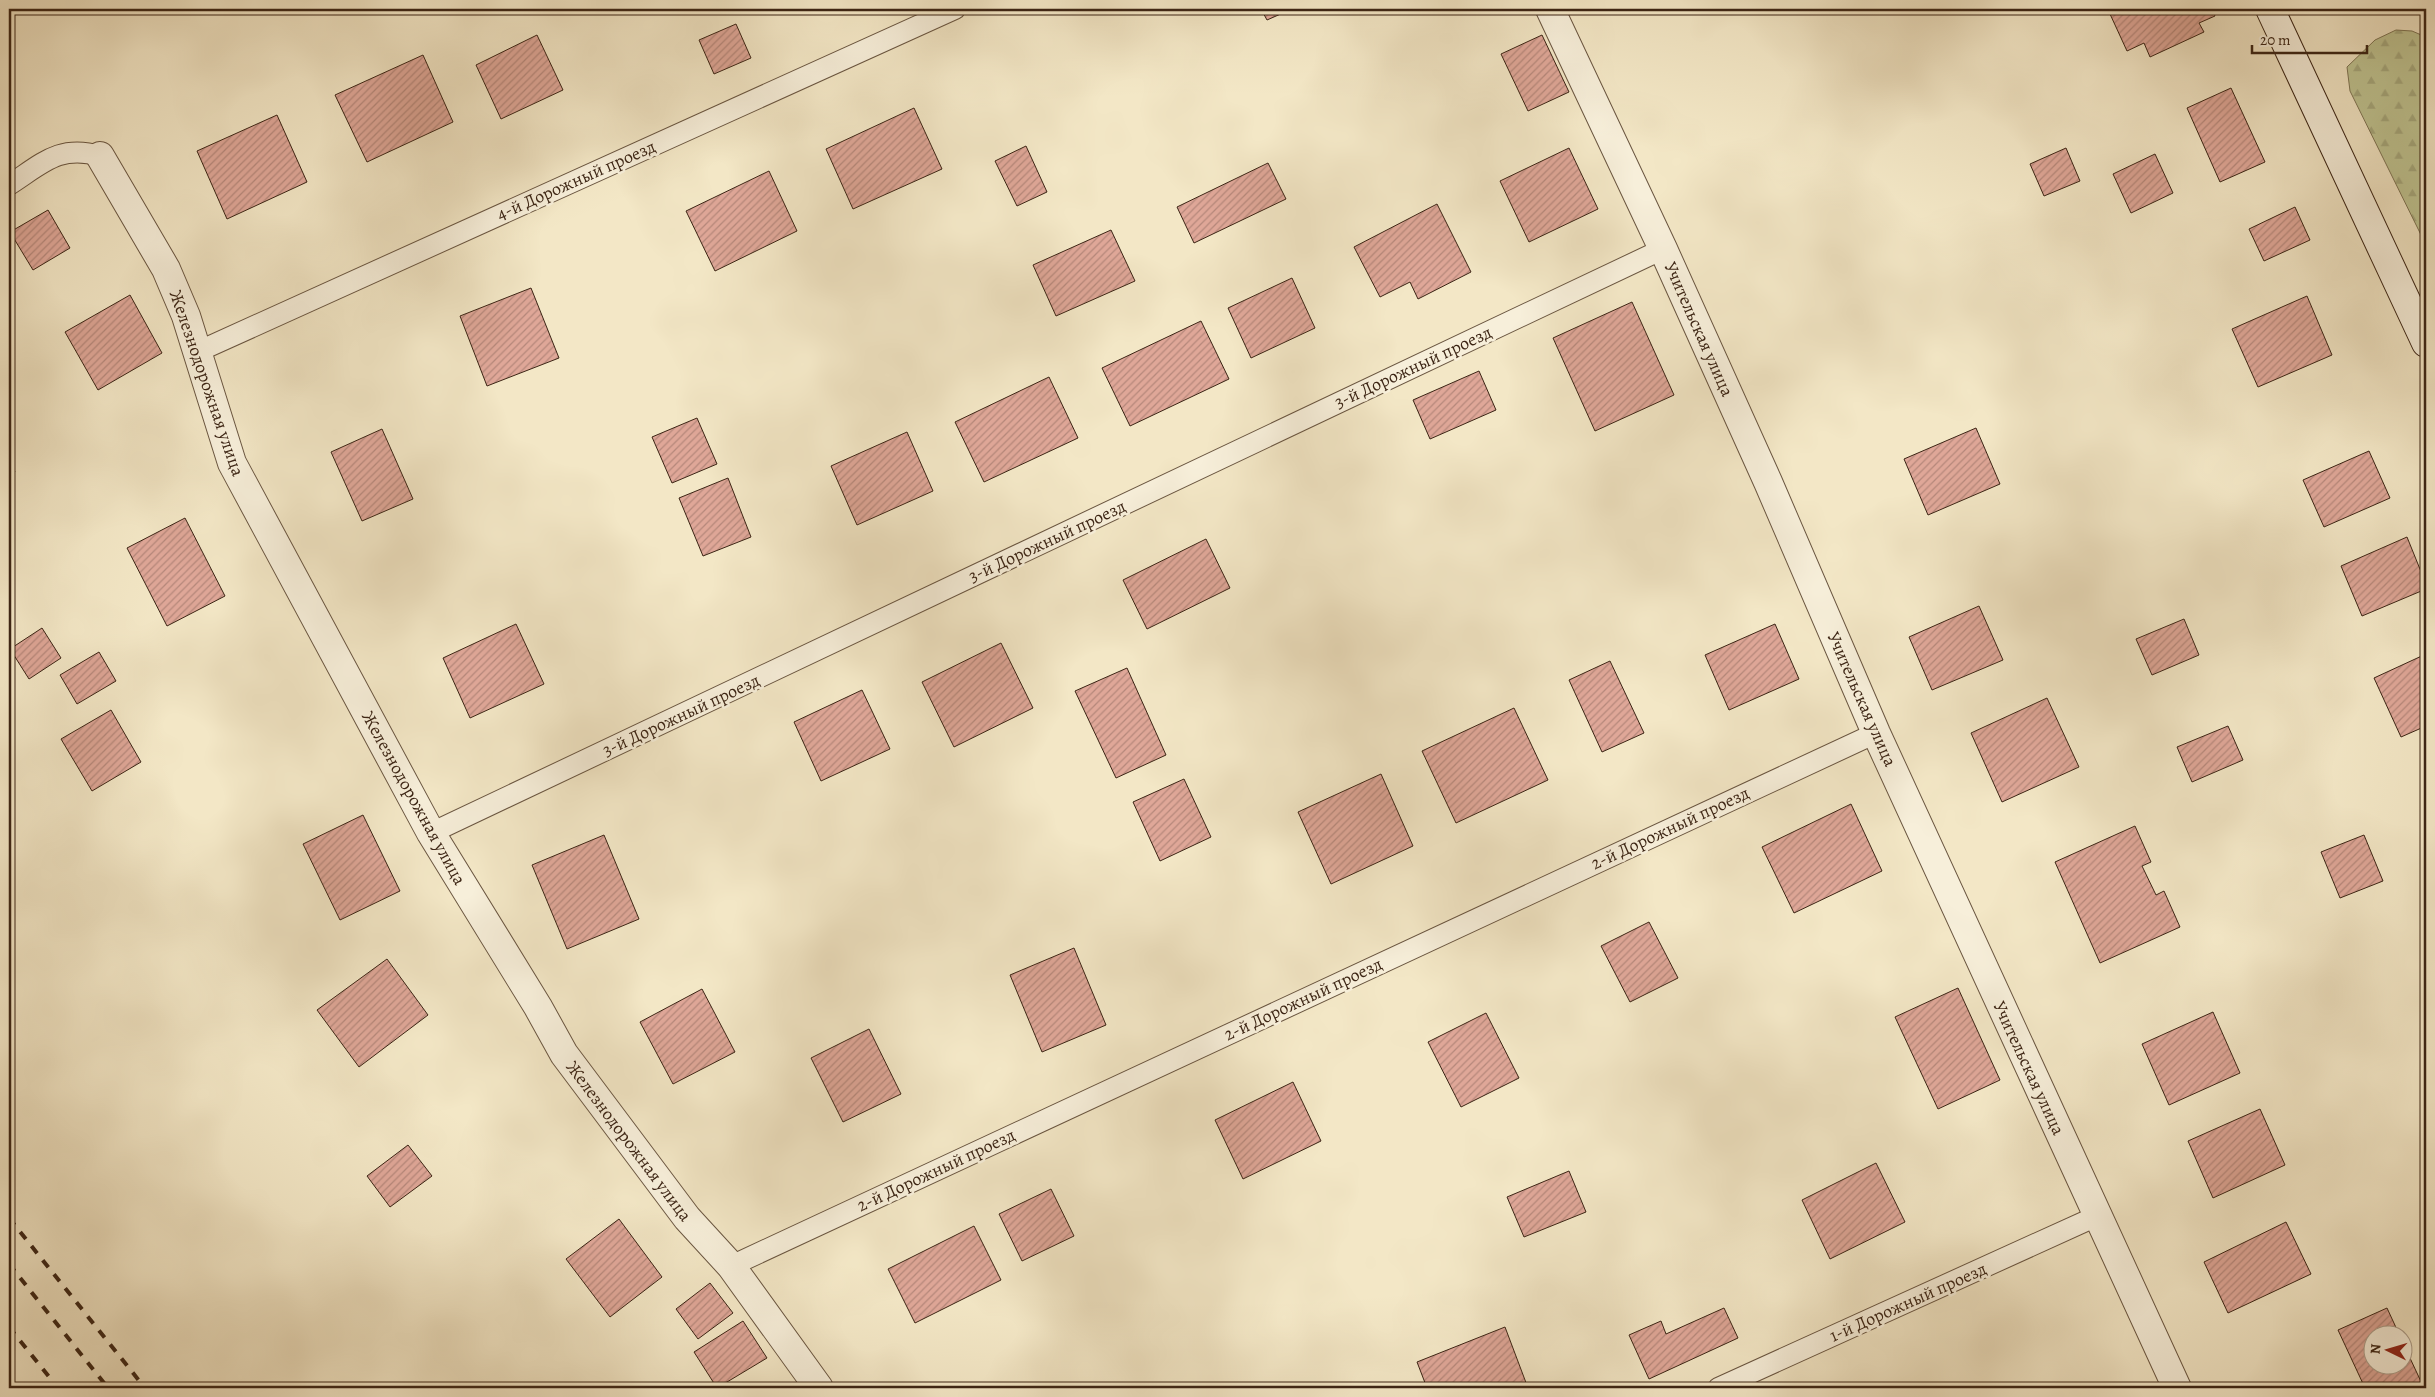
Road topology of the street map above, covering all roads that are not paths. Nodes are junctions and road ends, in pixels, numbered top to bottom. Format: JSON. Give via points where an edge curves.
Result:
{"nodes":[{"id":1,"x":955,"y":9,"type":"edge"},
{"id":2,"x":1550,"y":9,"type":"edge"},
{"id":3,"x":2270,"y":9,"type":"edge"},
{"id":4,"x":100,"y":156,"type":"joint"},
{"id":5,"x":9,"y":185,"type":"edge"},
{"id":6,"x":1663,"y":249,"type":"junction"},
{"id":7,"x":2426,"y":343,"type":"edge"},
{"id":8,"x":197,"y":352,"type":"junction"},
{"id":9,"x":1876,"y":733,"type":"junction"},
{"id":10,"x":431,"y":833,"type":"junction"},
{"id":11,"x":2097,"y":1216,"type":"junction"},
{"id":12,"x":730,"y":1266,"type":"junction"},
{"id":13,"x":819,"y":1388,"type":"edge"},
{"id":14,"x":1718,"y":1388,"type":"edge"},
{"id":15,"x":2177,"y":1388,"type":"edge"}],
"edges":[{"from":1,"to":8,"type":"lane","name":"4-й Дорожный проезд"},
{"from":2,"to":6,"type":"street","name":"Учительская улица"},
{"from":3,"to":7,"type":"street"},
{"from":4,"to":5,"type":"lane","via":[[71,151],[58,154]]},
{"from":4,"to":8,"type":"street","name":"Железнодорожная улица","via":[[166,269]]},
{"from":6,"to":9,"type":"street","name":"Учительская улица"},
{"from":6,"to":10,"type":"lane","name":"3-й Дорожный проезд"},
{"from":8,"to":10,"type":"street","name":"Железнодорожная улица","via":[[232,463]]},
{"from":9,"to":11,"type":"street","name":"Учительская улица"},
{"from":9,"to":12,"type":"lane","name":"2-й Дорожный проезд"},
{"from":10,"to":12,"type":"street","name":"Железнодорожная улица","via":[[564,1054],[687,1218]]},
{"from":11,"to":14,"type":"lane","name":"1-й Дорожный проезд"},
{"from":11,"to":15,"type":"street","name":"Учительская улица"},
{"from":12,"to":13,"type":"street","name":"Железнодорожная улица"}]}
